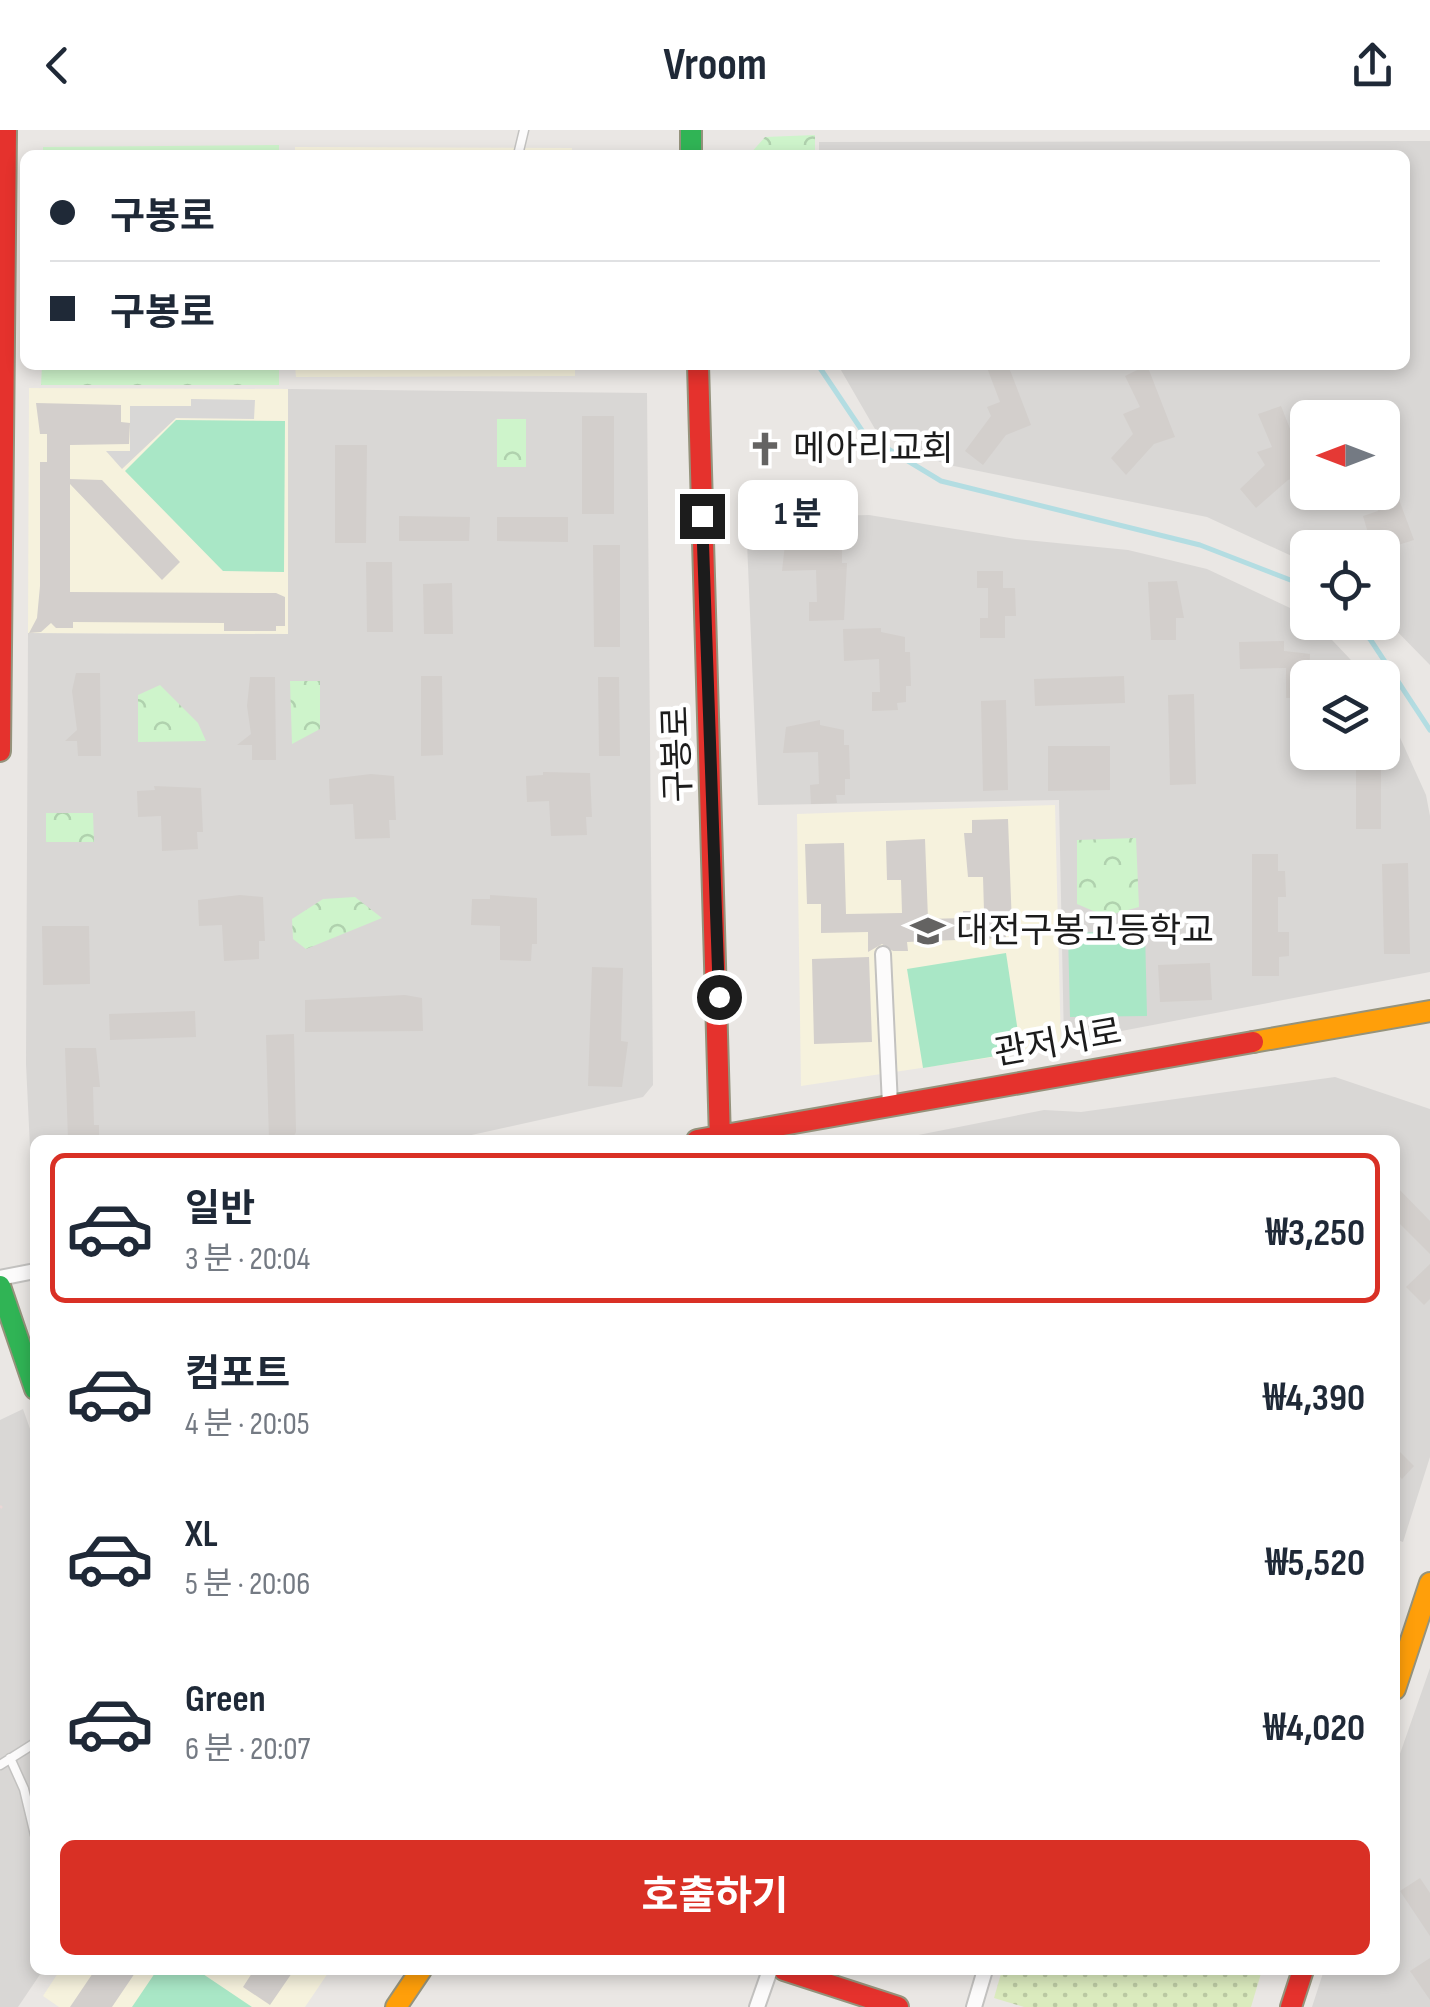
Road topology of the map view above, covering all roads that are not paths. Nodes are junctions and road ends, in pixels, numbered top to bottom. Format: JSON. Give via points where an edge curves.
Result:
{"nodes":[{"id":1,"x":6,"y":130,"type":"edge"},
{"id":2,"x":698,"y":370,"type":"edge"},
{"id":3,"x":0,"y":752,"type":"edge"},
{"id":4,"x":882,"y":954,"type":"dead end"},
{"id":5,"x":1430,"y":1011,"type":"edge"},
{"id":6,"x":890,"y":1106,"type":"junction"},
{"id":7,"x":720,"y":1135,"type":"edge"},
{"id":8,"x":736,"y":1135,"type":"edge"},
{"id":9,"x":30,"y":1273,"type":"edge"},
{"id":10,"x":0,"y":1282,"type":"edge"},
{"id":11,"x":30,"y":1374,"type":"edge"},
{"id":12,"x":1430,"y":1583,"type":"edge"},
{"id":13,"x":1400,"y":1675,"type":"edge"},
{"id":14,"x":30,"y":1746,"type":"edge"},
{"id":15,"x":10,"y":1758,"type":"junction"},
{"id":16,"x":0,"y":1766,"type":"edge"},
{"id":17,"x":30,"y":1814,"type":"edge"},
{"id":18,"x":418,"y":1975,"type":"edge"},
{"id":19,"x":768,"y":1975,"type":"edge"},
{"id":20,"x":799,"y":1975,"type":"edge"},
{"id":21,"x":984,"y":1975,"type":"edge"},
{"id":22,"x":1301,"y":1975,"type":"edge"},
{"id":23,"x":396,"y":2007,"type":"edge"},
{"id":24,"x":757,"y":2007,"type":"edge"},
{"id":25,"x":898,"y":2007,"type":"edge"},
{"id":26,"x":974,"y":2007,"type":"edge"},
{"id":27,"x":1291,"y":2007,"type":"edge"}],
"edges":[{"from":1,"to":3,"type":"street"},
{"from":2,"to":7,"type":"street","name":"구봉로"},
{"from":4,"to":6,"type":"street"},
{"from":5,"to":6,"type":"street","name":"관저서로"},
{"from":6,"to":8,"type":"street","name":"관저서로"},
{"from":9,"to":10,"type":"street"},
{"from":10,"to":11,"type":"street"},
{"from":12,"to":13,"type":"street"},
{"from":14,"to":15,"type":"lane"},
{"from":15,"to":16,"type":"lane"},
{"from":15,"to":17,"type":"lane"},
{"from":18,"to":23,"type":"street"},
{"from":19,"to":24,"type":"street"},
{"from":20,"to":25,"type":"street"},
{"from":21,"to":26,"type":"street"},
{"from":22,"to":27,"type":"street"}]}
